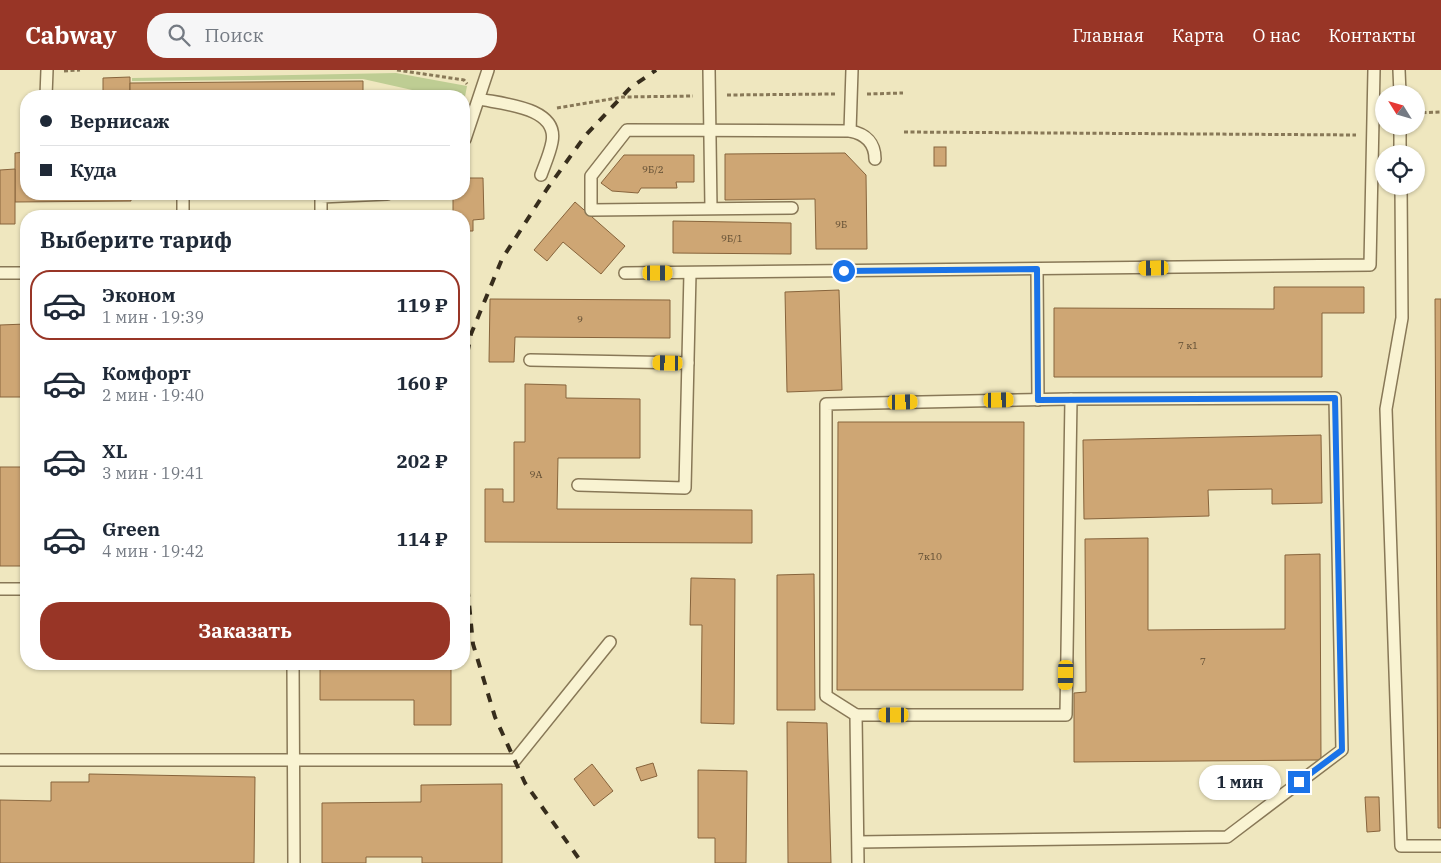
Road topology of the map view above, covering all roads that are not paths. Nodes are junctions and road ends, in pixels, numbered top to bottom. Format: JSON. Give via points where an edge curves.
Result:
{"nodes":[{"id":1,"x":47,"y":70,"type":"edge"},
{"id":2,"x":488,"y":70,"type":"edge"},
{"id":3,"x":709,"y":70,"type":"edge"},
{"id":4,"x":852,"y":70,"type":"edge"},
{"id":5,"x":1374,"y":70,"type":"edge"},
{"id":6,"x":1399,"y":70,"type":"edge"},
{"id":7,"x":1400,"y":85,"type":"edge"},
{"id":8,"x":46,"y":90,"type":"edge"},
{"id":9,"x":479,"y":99,"type":"junction"},
{"id":10,"x":470,"y":125,"type":"edge"},
{"id":11,"x":710,"y":130,"type":"junction"},
{"id":12,"x":850,"y":132,"type":"junction"},
{"id":13,"x":875,"y":159,"type":"dead end"},
{"id":14,"x":541,"y":175,"type":"dead end"},
{"id":15,"x":1401,"y":195,"type":"edge"},
{"id":16,"x":711,"y":208,"type":"junction"},
{"id":17,"x":792,"y":208,"type":"dead end"},
{"id":18,"x":1037,"y":269,"type":"junction"},
{"id":19,"x":0,"y":273,"type":"edge"},
{"id":20,"x":20,"y":273,"type":"edge"},
{"id":21,"x":625,"y":273,"type":"dead end"},
{"id":22,"x":690,"y":273,"type":"junction"},
{"id":23,"x":530,"y":360,"type":"dead end"},
{"id":24,"x":688,"y":363,"type":"junction"},
{"id":25,"x":1071,"y":399,"type":"junction"},
{"id":26,"x":1038,"y":400,"type":"junction"},
{"id":27,"x":578,"y":486,"type":"dead end"},
{"id":28,"x":0,"y":589,"type":"edge"},
{"id":29,"x":20,"y":589,"type":"edge"},
{"id":30,"x":610,"y":642,"type":"dead end"},
{"id":31,"x":293,"y":670,"type":"edge"},
{"id":32,"x":856,"y":715,"type":"junction"},
{"id":33,"x":0,"y":760,"type":"edge"},
{"id":34,"x":294,"y":760,"type":"junction"},
{"id":35,"x":858,"y":842,"type":"junction"},
{"id":36,"x":1441,"y":846,"type":"edge"},
{"id":37,"x":294,"y":863,"type":"edge"},
{"id":38,"x":858,"y":863,"type":"edge"}],
"edges":[{"from":1,"to":8,"type":"lane"},
{"from":2,"to":9,"type":"lane"},
{"from":3,"to":11,"type":"lane"},
{"from":4,"to":12,"type":"lane"},
{"from":5,"to":18,"type":"lane","via":[[1370,265]]},
{"from":6,"to":7,"type":"lane"},
{"from":9,"to":10,"type":"lane"},
{"from":9,"to":14,"type":"lane","via":[[534,111],[546,119],[553,133]]},
{"from":11,"to":12,"type":"lane"},
{"from":11,"to":16,"type":"lane"},
{"from":11,"to":16,"type":"lane","via":[[628,130],[591,176],[591,210]]},
{"from":12,"to":13,"type":"lane","via":[[870,140]]},
{"from":15,"to":36,"type":"lane","via":[[1402,318],[1386,409],[1401,846]]},
{"from":16,"to":17,"type":"lane"},
{"from":18,"to":22,"type":"lane"},
{"from":18,"to":26,"type":"lane"},
{"from":19,"to":20,"type":"lane"},
{"from":21,"to":22,"type":"lane"},
{"from":22,"to":24,"type":"lane"},
{"from":23,"to":24,"type":"lane"},
{"from":24,"to":27,"type":"lane","via":[[685,488]]},
{"from":25,"to":26,"type":"lane"},
{"from":25,"to":32,"type":"lane","via":[[1066,714]]},
{"from":25,"to":35,"type":"lane","via":[[1335,398],[1342,750],[1227,838]]},
{"from":26,"to":32,"type":"lane","via":[[826,404],[826,696]]},
{"from":28,"to":29,"type":"lane"},
{"from":30,"to":34,"type":"lane","via":[[515,760]]},
{"from":31,"to":34,"type":"lane"},
{"from":32,"to":35,"type":"lane"},
{"from":33,"to":34,"type":"lane"},
{"from":34,"to":37,"type":"lane"},
{"from":35,"to":38,"type":"lane"}]}
